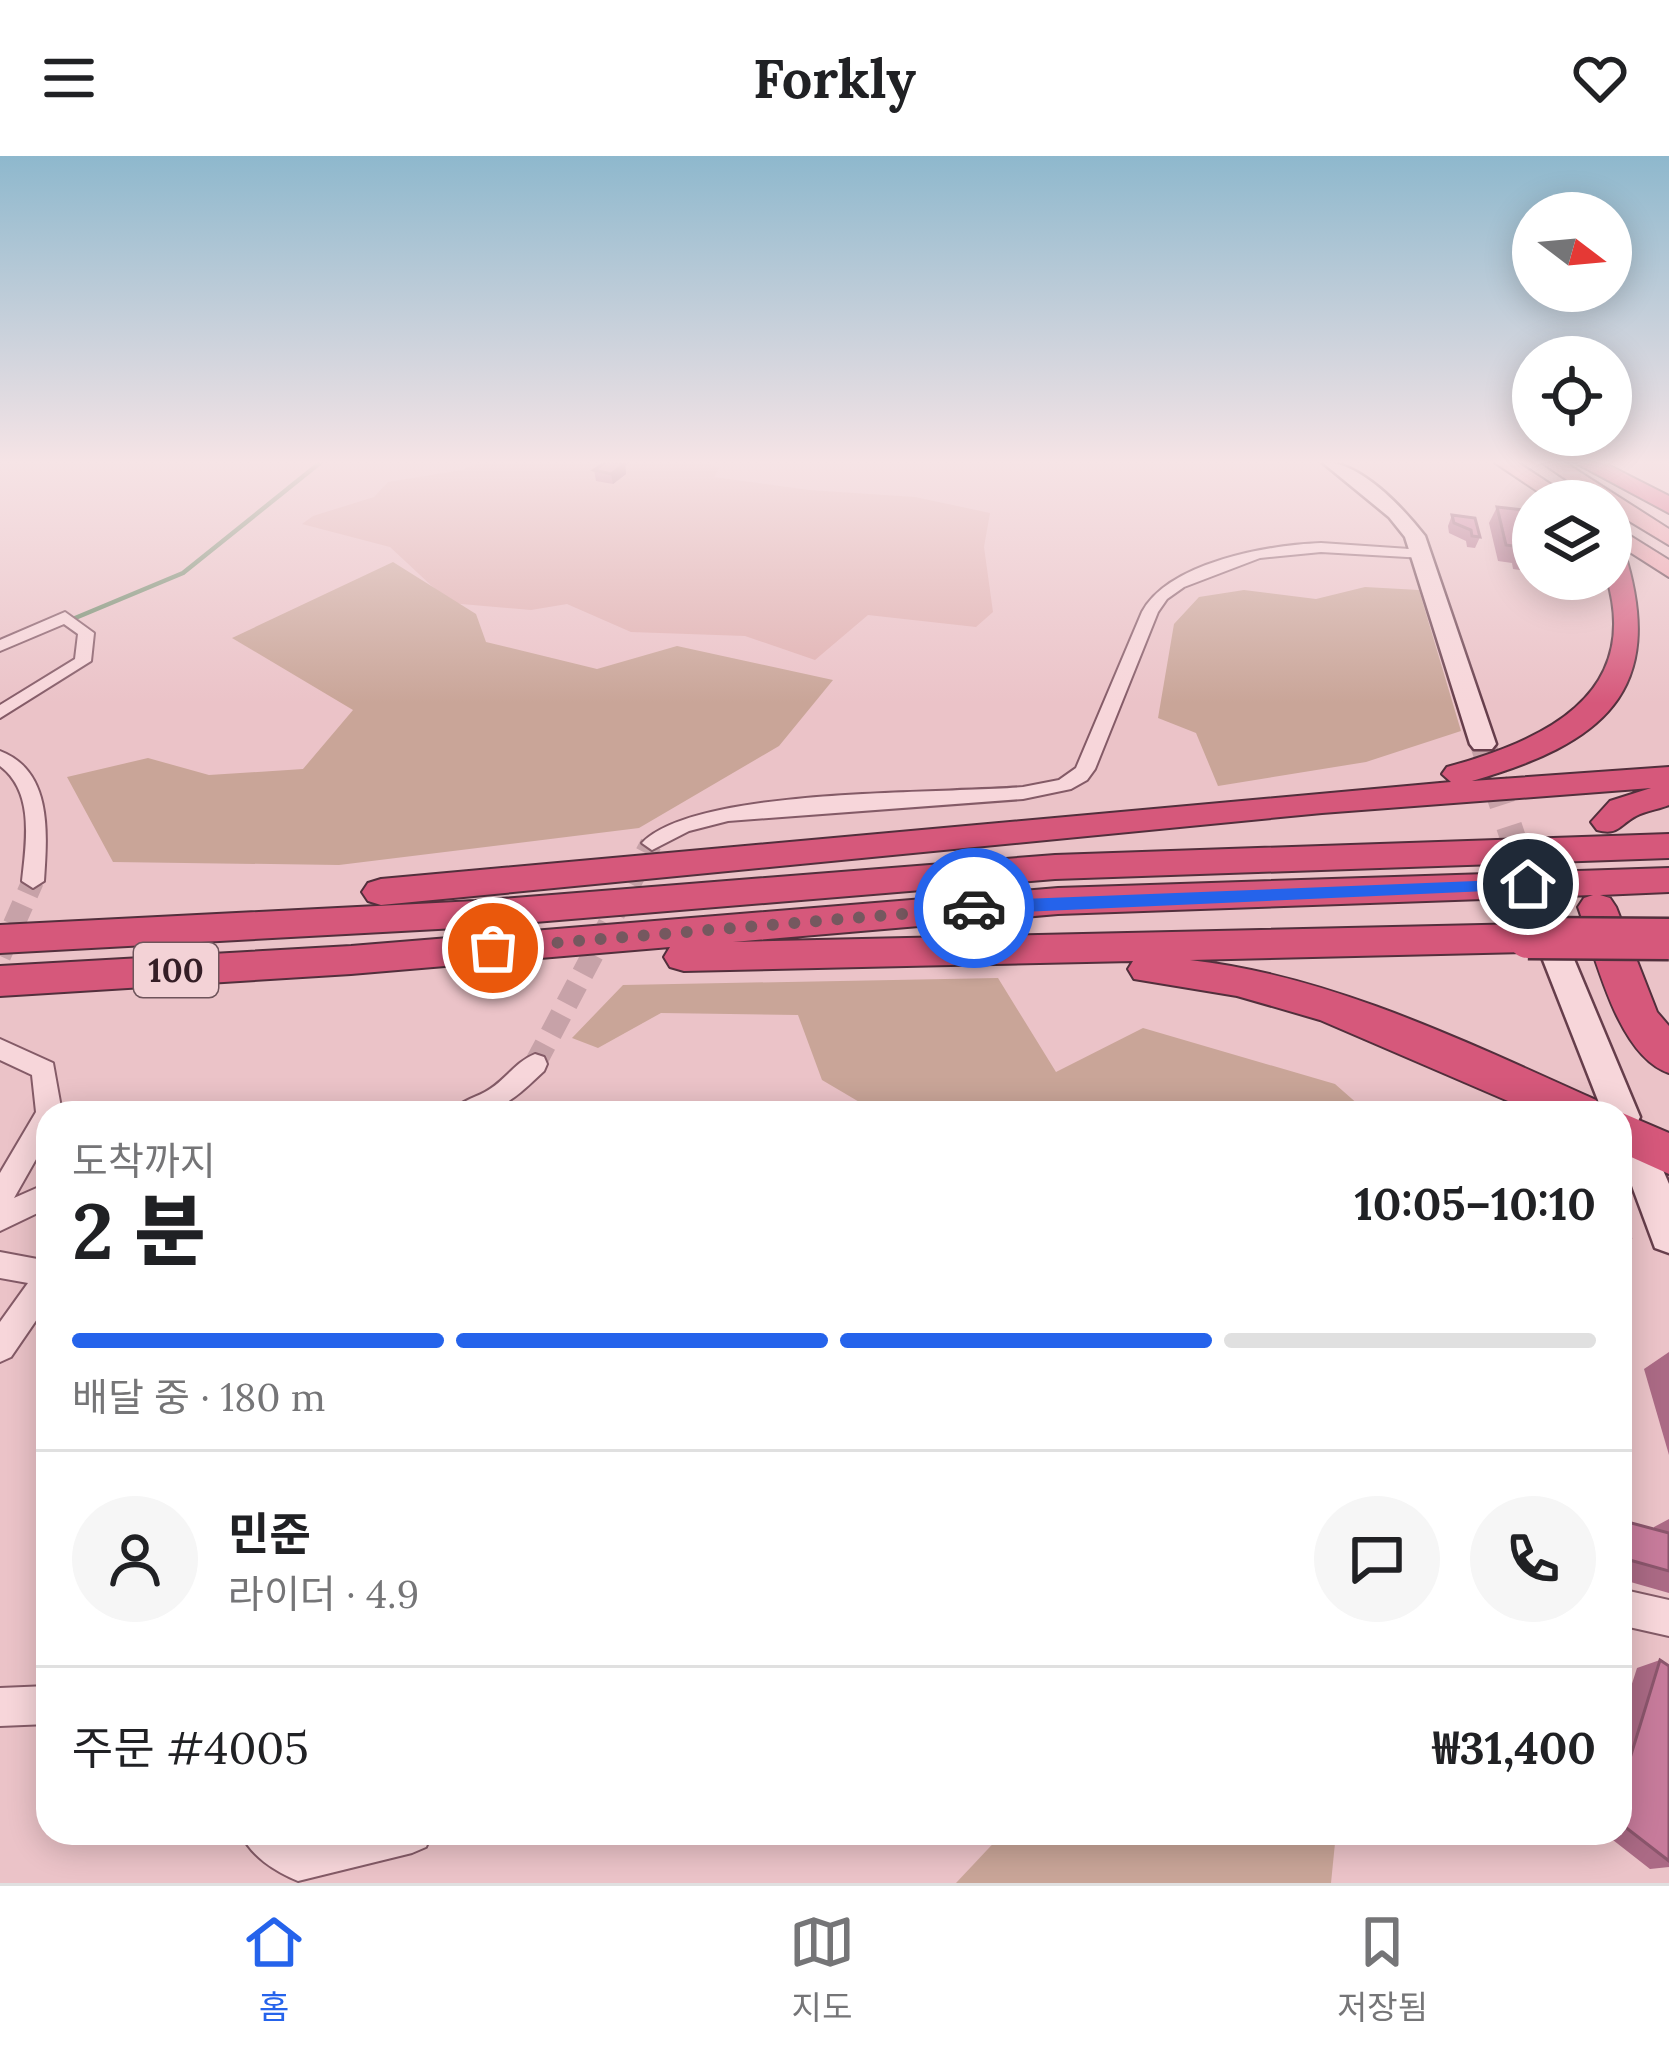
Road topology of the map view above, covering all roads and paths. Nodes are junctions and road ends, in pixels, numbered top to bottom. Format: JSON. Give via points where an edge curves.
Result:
{"nodes":[{"id":1,"x":1418,"y":543,"type":"edge"},
{"id":2,"x":1632,"y":544,"type":"edge"},
{"id":3,"x":1424,"y":554,"type":"junction"},
{"id":4,"x":1669,"y":570,"type":"edge"},
{"id":5,"x":1632,"y":590,"type":"edge"},
{"id":6,"x":0,"y":646,"type":"edge"},
{"id":7,"x":0,"y":713,"type":"edge"},
{"id":8,"x":1483,"y":744,"type":"tunnel mouth"},
{"id":9,"x":0,"y":757,"type":"edge"},
{"id":10,"x":1669,"y":776,"type":"edge"},
{"id":11,"x":1669,"y":794,"type":"edge"},
{"id":12,"x":1322,"y":802,"type":"junction"},
{"id":13,"x":1609,"y":822,"type":"dead end"},
{"id":14,"x":652,"y":843,"type":"tunnel mouth"},
{"id":15,"x":1669,"y":846,"type":"edge"},
{"id":16,"x":1669,"y":880,"type":"edge"},
{"id":17,"x":34,"y":881,"type":"tunnel mouth"},
{"id":18,"x":1597,"y":907,"type":"dead end"},
{"id":19,"x":1533,"y":924,"type":"junction"},
{"id":20,"x":59,"y":937,"type":"junction"},
{"id":21,"x":1669,"y":939,"type":"edge"},
{"id":22,"x":0,"y":940,"type":"edge"},
{"id":23,"x":1034,"y":952,"type":"junction"},
{"id":24,"x":351,"y":960,"type":"junction"},
{"id":25,"x":0,"y":981,"type":"edge"},
{"id":26,"x":0,"y":1049,"type":"edge"},
{"id":27,"x":1669,"y":1056,"type":"edge"},
{"id":28,"x":535,"y":1064,"type":"tunnel mouth"},
{"id":29,"x":47,"y":1101,"type":"edge"},
{"id":30,"x":490,"y":1101,"type":"edge"},
{"id":31,"x":1550,"y":1101,"type":"edge"},
{"id":32,"x":1611,"y":1101,"type":"edge"},
{"id":33,"x":36,"y":1135,"type":"edge"},
{"id":34,"x":1632,"y":1149,"type":"edge"},
{"id":35,"x":0,"y":1198,"type":"edge"},
{"id":36,"x":36,"y":1201,"type":"edge"},
{"id":37,"x":0,"y":1219,"type":"edge"},
{"id":38,"x":1669,"y":1236,"type":"edge"},
{"id":39,"x":0,"y":1265,"type":"edge"},
{"id":40,"x":36,"y":1273,"type":"edge"},
{"id":41,"x":36,"y":1294,"type":"edge"},
{"id":42,"x":0,"y":1347,"type":"edge"},
{"id":43,"x":1632,"y":1610,"type":"edge"},
{"id":44,"x":1669,"y":1618,"type":"edge"},
{"id":45,"x":36,"y":1706,"type":"edge"},
{"id":46,"x":0,"y":1707,"type":"edge"},
{"id":47,"x":277,"y":1845,"type":"edge"},
{"id":48,"x":363,"y":1845,"type":"edge"}],
"edges":[{"from":1,"to":3,"type":"street"},
{"from":2,"to":4,"type":"main road"},
{"from":3,"to":8,"type":"street"},
{"from":3,"to":14,"type":"street","via":[[1273,552],[1175,586],[1150,611],[1088,767],[1067,784],[742,815],[665,830]]},
{"from":5,"to":12,"type":"highway","via":[[1640,623],[1636,659],[1610,706],[1575,733],[1466,773]]},
{"from":6,"to":7,"type":"street","via":[[65,616],[86,633],[83,661]]},
{"from":9,"to":17,"type":"street","via":[[32,788]]},
{"from":10,"to":12,"type":"highway"},
{"from":11,"to":13,"type":"highway","via":[[1622,809]]},
{"from":12,"to":20,"type":"highway","via":[[407,889]]},
{"from":15,"to":20,"type":"highway","number":"100","via":[[1055,867],[475,914]]},
{"from":16,"to":24,"type":"highway","number":"100","via":[[1058,901]]},
{"from":18,"to":27,"type":"highway","via":[[1639,1019]]},
{"from":19,"to":21,"type":"highway","bridge":true},
{"from":19,"to":23,"type":"highway"},
{"from":19,"to":32,"type":"street"},
{"from":20,"to":22,"type":"highway","number":"100"},
{"from":23,"to":24,"type":"highway"},
{"from":23,"to":31,"type":"highway","via":[[1247,983],[1446,1052]]},
{"from":24,"to":25,"type":"highway","number":"100"},
{"from":26,"to":29,"type":"street","via":[[44,1070]]},
{"from":28,"to":30,"type":"street"},
{"from":33,"to":35,"type":"street"},
{"from":34,"to":38,"type":"street"},
{"from":36,"to":37,"type":"street"},
{"from":39,"to":40,"type":"street"},
{"from":41,"to":42,"type":"street"},
{"from":43,"to":44,"type":"street"},
{"from":45,"to":46,"type":"street"},
{"from":47,"to":48,"type":"street","via":[[298,1861]]}]}
